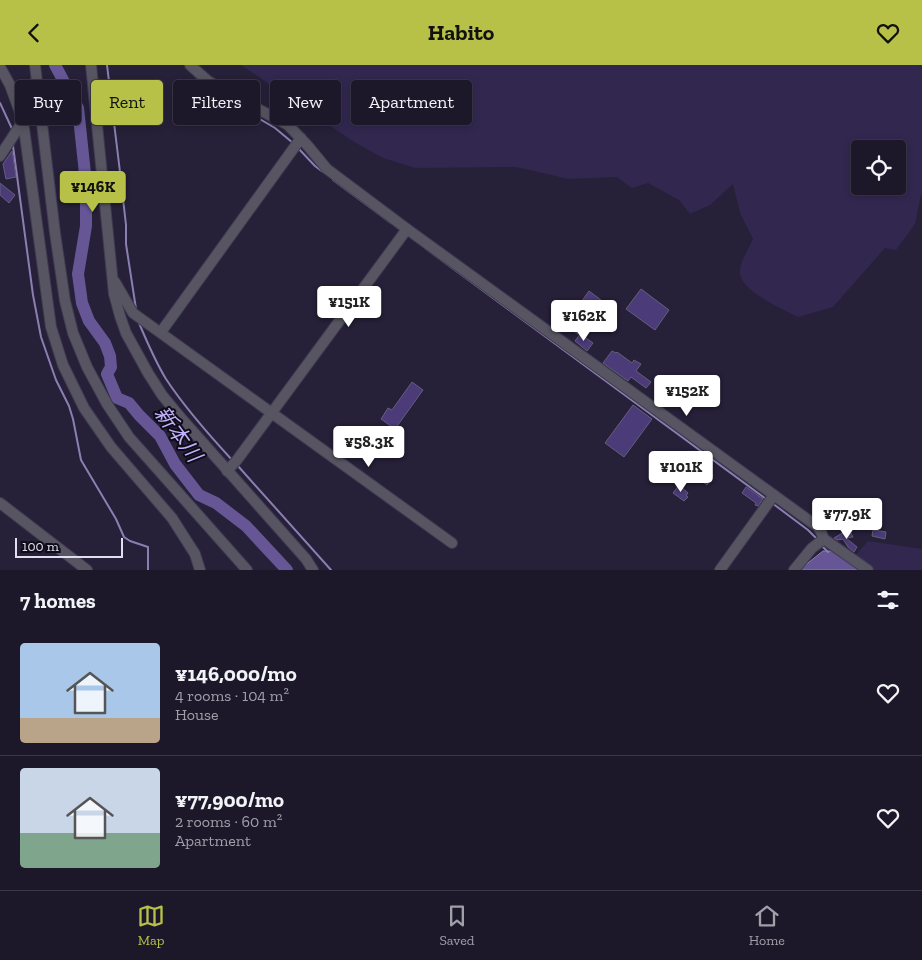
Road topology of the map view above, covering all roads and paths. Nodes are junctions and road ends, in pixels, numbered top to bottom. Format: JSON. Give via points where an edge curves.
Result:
{"nodes":[{"id":1,"x":91,"y":65,"type":"edge"},
{"id":2,"x":190,"y":65,"type":"edge"},
{"id":3,"x":0,"y":67,"type":"edge"},
{"id":4,"x":36,"y":67,"type":"edge"},
{"id":5,"x":34,"y":80,"type":"edge"},
{"id":6,"x":15,"y":99,"type":"edge"},
{"id":7,"x":20,"y":125,"type":"edge"},
{"id":8,"x":24,"y":125,"type":"edge"},
{"id":9,"x":301,"y":138,"type":"junction"},
{"id":10,"x":0,"y":156,"type":"edge"},
{"id":11,"x":407,"y":229,"type":"junction"},
{"id":12,"x":112,"y":276,"type":"junction"},
{"id":13,"x":160,"y":332,"type":"junction"},
{"id":14,"x":272,"y":413,"type":"junction"},
{"id":15,"x":227,"y":471,"type":"junction"},
{"id":16,"x":774,"y":495,"type":"junction"},
{"id":17,"x":0,"y":503,"type":"edge"},
{"id":18,"x":824,"y":539,"type":"junction"},
{"id":19,"x":452,"y":543,"type":"dead end"},
{"id":20,"x":87,"y":570,"type":"edge"},
{"id":21,"x":200,"y":570,"type":"edge"},
{"id":22,"x":246,"y":570,"type":"edge"},
{"id":23,"x":314,"y":570,"type":"edge"},
{"id":24,"x":720,"y":570,"type":"edge"},
{"id":25,"x":794,"y":570,"type":"edge"},
{"id":26,"x":868,"y":570,"type":"edge"}],
"edges":[{"from":1,"to":12,"type":"street"},
{"from":2,"to":9,"type":"street","via":[[208,81],[288,125]]},
{"from":3,"to":6,"type":"street"},
{"from":4,"to":5,"type":"street"},
{"from":4,"to":22,"type":"street","via":[[65,301],[83,358],[129,437]]},
{"from":7,"to":10,"type":"street"},
{"from":8,"to":21,"type":"street","via":[[51,327],[63,365],[84,407],[111,447],[172,518],[195,554]]},
{"from":9,"to":11,"type":"street","via":[[327,169]]},
{"from":9,"to":13,"type":"street"},
{"from":11,"to":14,"type":"street"},
{"from":11,"to":16,"type":"street"},
{"from":12,"to":13,"type":"street","via":[[133,313]]},
{"from":12,"to":15,"type":"street","via":[[126,333],[148,373],[162,395]]},
{"from":13,"to":14,"type":"street"},
{"from":14,"to":15,"type":"street"},
{"from":14,"to":19,"type":"street"},
{"from":15,"to":23,"type":"street"},
{"from":16,"to":18,"type":"street","via":[[818,527]]},
{"from":16,"to":24,"type":"street"},
{"from":17,"to":20,"type":"street"},
{"from":18,"to":25,"type":"street"},
{"from":18,"to":26,"type":"street"}]}
